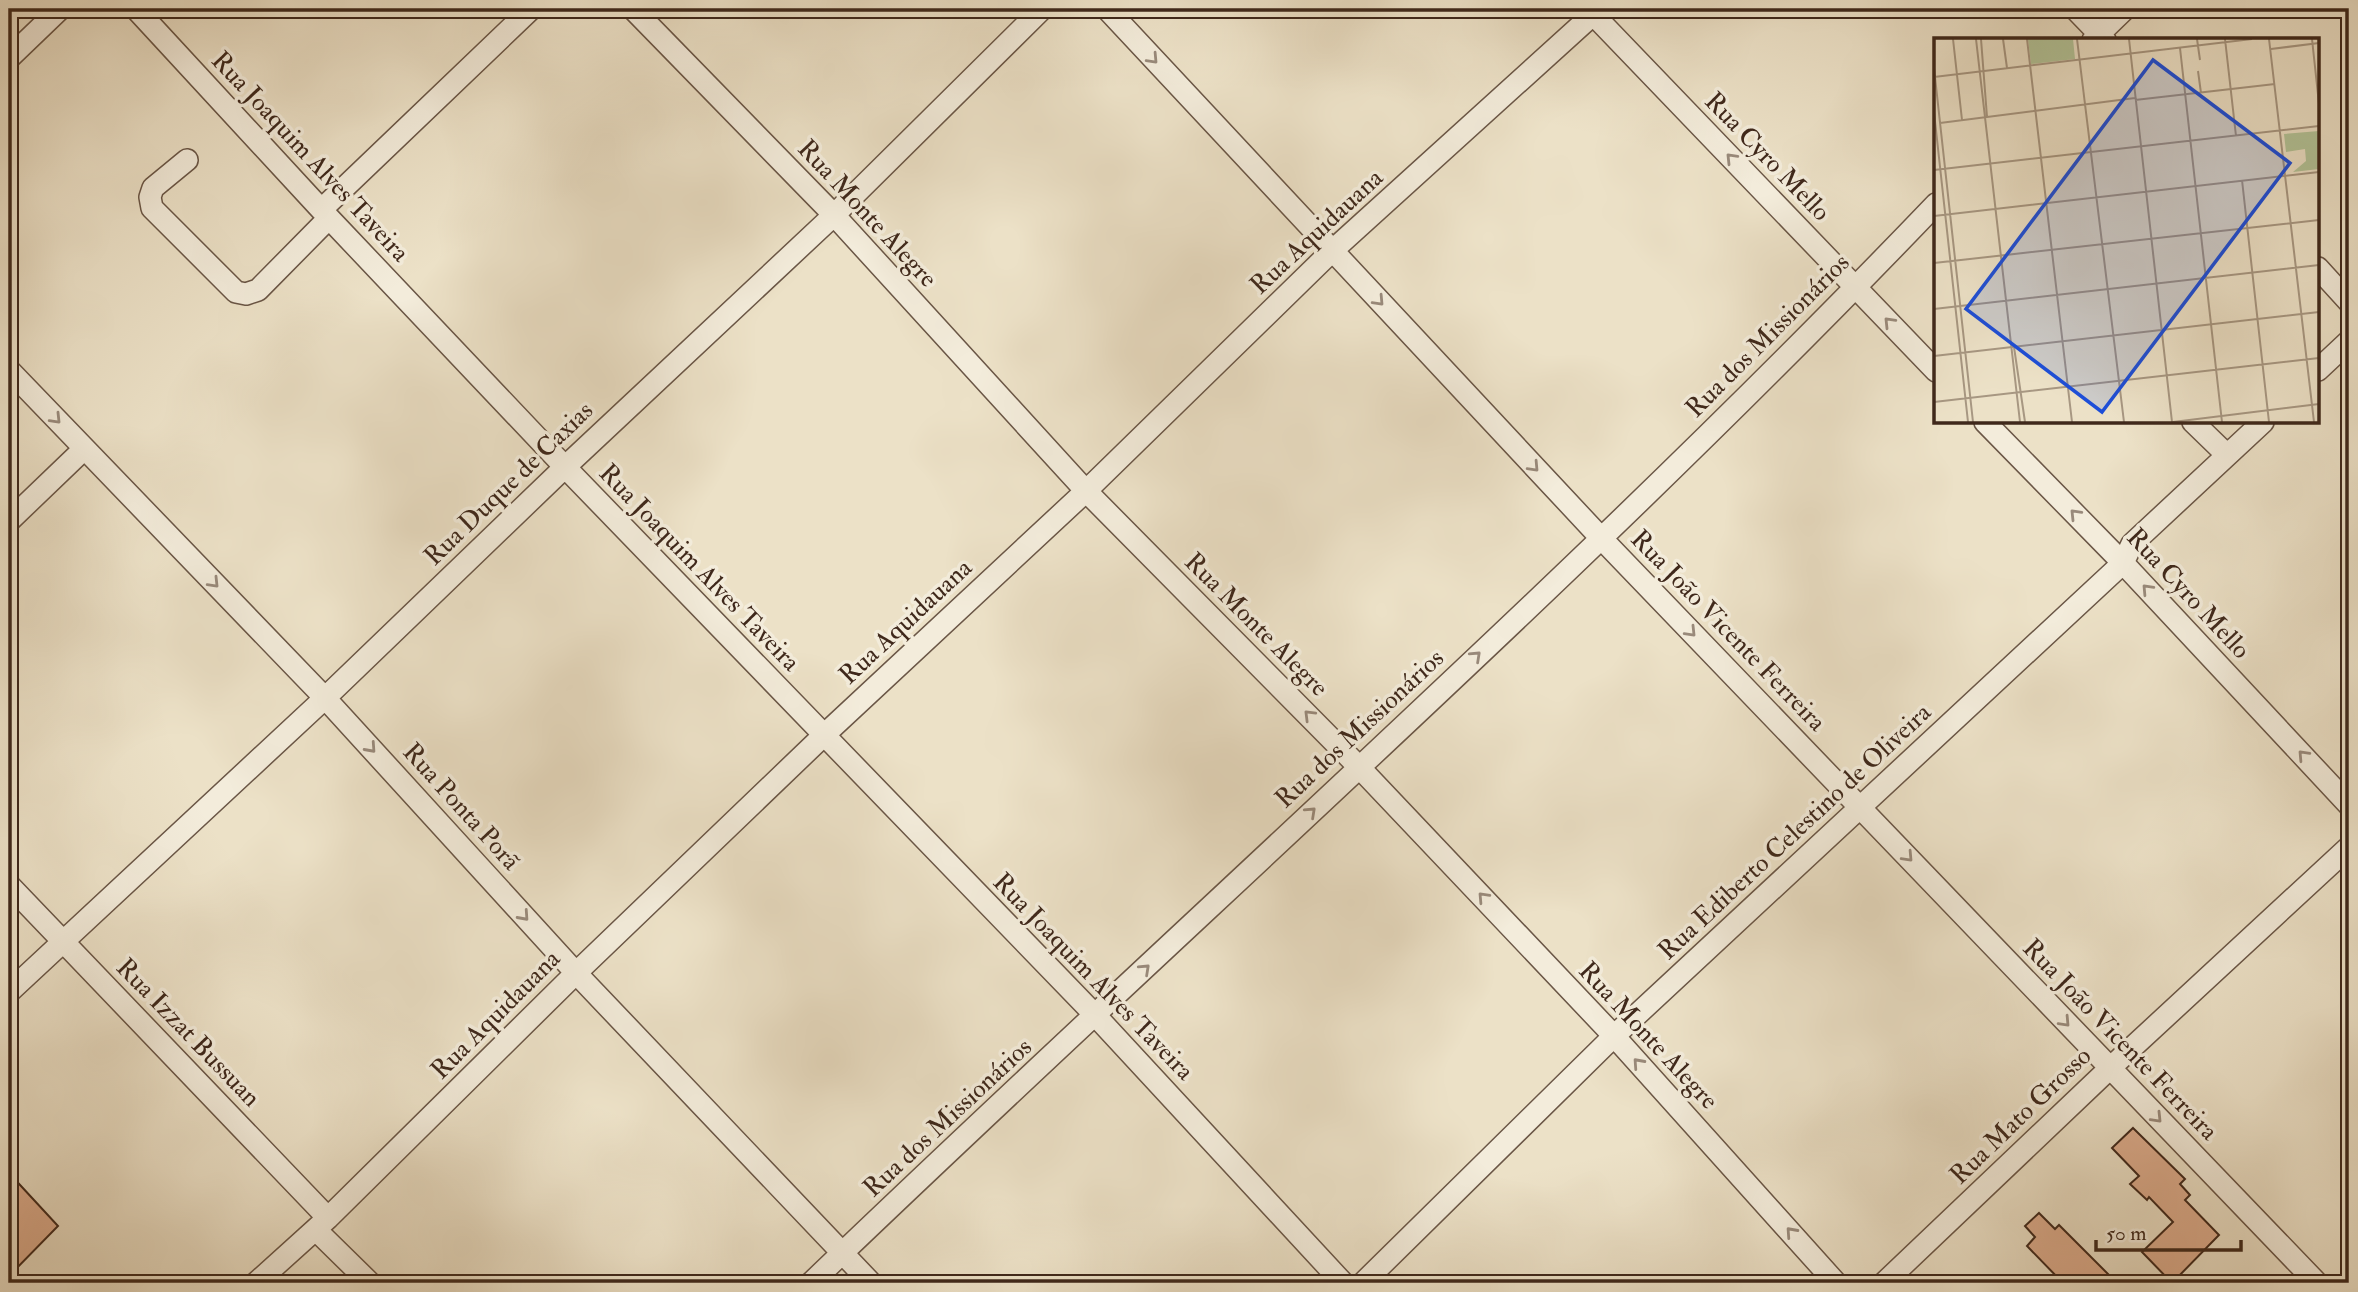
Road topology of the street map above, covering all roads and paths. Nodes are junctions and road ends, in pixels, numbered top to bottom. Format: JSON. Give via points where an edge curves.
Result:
{"nodes":[{"id":1,"x":60,"y":9,"type":"edge"},
{"id":2,"x":136,"y":9,"type":"edge"},
{"id":3,"x":531,"y":9,"type":"edge"},
{"id":4,"x":633,"y":9,"type":"edge"},
{"id":5,"x":1042,"y":9,"type":"edge"},
{"id":6,"x":1107,"y":9,"type":"edge"},
{"id":7,"x":2075,"y":9,"type":"edge"},
{"id":8,"x":2125,"y":9,"type":"edge"},
{"id":9,"x":1594,"y":11,"type":"edge"},
{"id":10,"x":2099,"y":38,"type":"edge"},
{"id":11,"x":9,"y":58,"type":"edge"},
{"id":12,"x":187,"y":160,"type":"dead end"},
{"id":13,"x":1934,"y":206,"type":"edge"},
{"id":14,"x":325,"y":214,"type":"junction"},
{"id":15,"x":834,"y":215,"type":"junction"},
{"id":16,"x":1332,"y":251,"type":"junction"},
{"id":17,"x":2320,"y":270,"type":"edge"},
{"id":18,"x":1856,"y":288,"type":"junction"},
{"id":19,"x":2349,"y":302,"type":"edge"},
{"id":20,"x":2349,"y":341,"type":"edge"},
{"id":21,"x":2320,"y":368,"type":"edge"},
{"id":22,"x":1934,"y":369,"type":"edge"},
{"id":23,"x":9,"y":370,"type":"edge"},
{"id":24,"x":1987,"y":424,"type":"edge"},
{"id":25,"x":2195,"y":424,"type":"edge"},
{"id":26,"x":2261,"y":424,"type":"edge"},
{"id":27,"x":84,"y":449,"type":"junction"},
{"id":28,"x":2227,"y":455,"type":"junction"},
{"id":29,"x":565,"y":467,"type":"junction"},
{"id":30,"x":1086,"y":491,"type":"junction"},
{"id":31,"x":9,"y":521,"type":"edge"},
{"id":32,"x":1601,"y":538,"type":"junction"},
{"id":33,"x":2123,"y":563,"type":"junction"},
{"id":34,"x":325,"y":698,"type":"junction"},
{"id":35,"x":823,"y":736,"type":"junction"},
{"id":36,"x":1359,"y":767,"type":"junction"},
{"id":37,"x":2349,"y":805,"type":"edge"},
{"id":38,"x":1861,"y":807,"type":"junction"},
{"id":39,"x":2349,"y":847,"type":"edge"},
{"id":40,"x":9,"y":885,"type":"edge"},
{"id":41,"x":62,"y":941,"type":"junction"},
{"id":42,"x":576,"y":973,"type":"junction"},
{"id":43,"x":9,"y":992,"type":"edge"},
{"id":44,"x":1096,"y":1016,"type":"junction"},
{"id":45,"x":1614,"y":1036,"type":"junction"},
{"id":46,"x":2109,"y":1069,"type":"junction"},
{"id":47,"x":322,"y":1224,"type":"junction"},
{"id":48,"x":842,"y":1253,"type":"junction"},
{"id":49,"x":257,"y":1283,"type":"edge"},
{"id":50,"x":370,"y":1283,"type":"edge"},
{"id":51,"x":811,"y":1283,"type":"edge"},
{"id":52,"x":872,"y":1283,"type":"edge"},
{"id":53,"x":1343,"y":1283,"type":"edge"},
{"id":54,"x":1363,"y":1283,"type":"edge"},
{"id":55,"x":1836,"y":1283,"type":"edge"},
{"id":56,"x":1884,"y":1283,"type":"edge"},
{"id":57,"x":2317,"y":1283,"type":"edge"}],
"edges":[{"from":1,"to":11,"type":"street"},
{"from":2,"to":14,"type":"street","name":"Rua Joaquim Alves Taveira"},
{"from":3,"to":14,"type":"street"},
{"from":4,"to":15,"type":"street","name":"Rua Monte Alegre"},
{"from":5,"to":15,"type":"street","name":"Rua Duque de Caxias"},
{"from":6,"to":16,"type":"street","name":"Rua João Vicente Ferreira","one_way":true},
{"from":7,"to":10,"type":"street"},
{"from":8,"to":10,"type":"street"},
{"from":9,"to":16,"type":"street","name":"Rua Aquidauana"},
{"from":18,"to":9,"type":"street","name":"Rua Cyro Mello","one_way":true},
{"from":12,"to":14,"type":"street","via":[[153,188],[152,208],[236,292],[258,290]]},
{"from":13,"to":18,"type":"street","name":"Rua dos Missionários"},
{"from":14,"to":29,"type":"street","name":"Rua Joaquim Alves Taveira"},
{"from":15,"to":29,"type":"street","name":"Rua Duque de Caxias"},
{"from":15,"to":30,"type":"street","name":"Rua Monte Alegre"},
{"from":16,"to":30,"type":"street","name":"Rua Aquidauana"},
{"from":16,"to":32,"type":"street","name":"Rua João Vicente Ferreira","one_way":true},
{"from":17,"to":19,"type":"street"},
{"from":22,"to":18,"type":"street","name":"Rua Cyro Mello","one_way":true},
{"from":18,"to":32,"type":"street","name":"Rua dos Missionários"},
{"from":20,"to":21,"type":"street"},
{"from":23,"to":27,"type":"street","name":"Rua Ponta Porã","one_way":true},
{"from":33,"to":24,"type":"street","name":"Rua Cyro Mello","one_way":true},
{"from":25,"to":28,"type":"street"},
{"from":26,"to":28,"type":"street","name":"Rua Ediberto Celestino de Oliveira"},
{"from":27,"to":31,"type":"street"},
{"from":27,"to":34,"type":"street","name":"Rua Ponta Porã","one_way":true},
{"from":28,"to":33,"type":"street","name":"Rua Ediberto Celestino de Oliveira","via":[[2132,544]]},
{"from":29,"to":34,"type":"street","name":"Rua Duque de Caxias"},
{"from":29,"to":35,"type":"street","name":"Rua Joaquim Alves Taveira"},
{"from":30,"to":35,"type":"street","name":"Rua Aquidauana"},
{"from":36,"to":30,"type":"street","name":"Rua Monte Alegre","one_way":true},
{"from":36,"to":32,"type":"street","name":"Rua dos Missionários","one_way":true},
{"from":32,"to":38,"type":"street","name":"Rua João Vicente Ferreira","one_way":true},
{"from":37,"to":33,"type":"street","name":"Rua Cyro Mello","one_way":true},
{"from":33,"to":38,"type":"street","name":"Rua Ediberto Celestino de Oliveira"},
{"from":34,"to":41,"type":"street","name":"Rua Duque de Caxias"},
{"from":34,"to":42,"type":"street","name":"Rua Ponta Porã","one_way":true},
{"from":35,"to":42,"type":"street","name":"Rua Aquidauana"},
{"from":35,"to":44,"type":"street","name":"Rua Joaquim Alves Taveira"},
{"from":44,"to":36,"type":"street","name":"Rua dos Missionários","one_way":true},
{"from":45,"to":36,"type":"street","name":"Rua Monte Alegre","one_way":true},
{"from":38,"to":45,"type":"street","name":"Rua Ediberto Celestino de Oliveira"},
{"from":38,"to":46,"type":"street","name":"Rua João Vicente Ferreira","one_way":true},
{"from":39,"to":46,"type":"street","name":"Rua Mato Grosso"},
{"from":40,"to":41,"type":"street","name":"Rua Izzat Bussuan"},
{"from":41,"to":43,"type":"street","name":"Rua Duque de Caxias"},
{"from":41,"to":47,"type":"street","name":"Rua Izzat Bussuan"},
{"from":42,"to":47,"type":"street","name":"Rua Aquidauana"},
{"from":42,"to":48,"type":"street","name":"Rua Ponta Porã"},
{"from":44,"to":48,"type":"street","name":"Rua dos Missionários"},
{"from":44,"to":53,"type":"street","name":"Rua Joaquim Alves Taveira"},
{"from":45,"to":54,"type":"street","name":"Rua Ediberto Celestino de Oliveira"},
{"from":55,"to":45,"type":"street","name":"Rua Monte Alegre","one_way":true},
{"from":46,"to":56,"type":"street","name":"Rua Mato Grosso"},
{"from":46,"to":57,"type":"street","name":"Rua João Vicente Ferreira","one_way":true},
{"from":47,"to":49,"type":"street","name":"Rua Aquidauana"},
{"from":47,"to":50,"type":"street","name":"Rua Izzat Bussuan"},
{"from":48,"to":51,"type":"street","name":"Rua dos Missionários"},
{"from":48,"to":52,"type":"street","name":"Rua Ponta Porã"}]}
